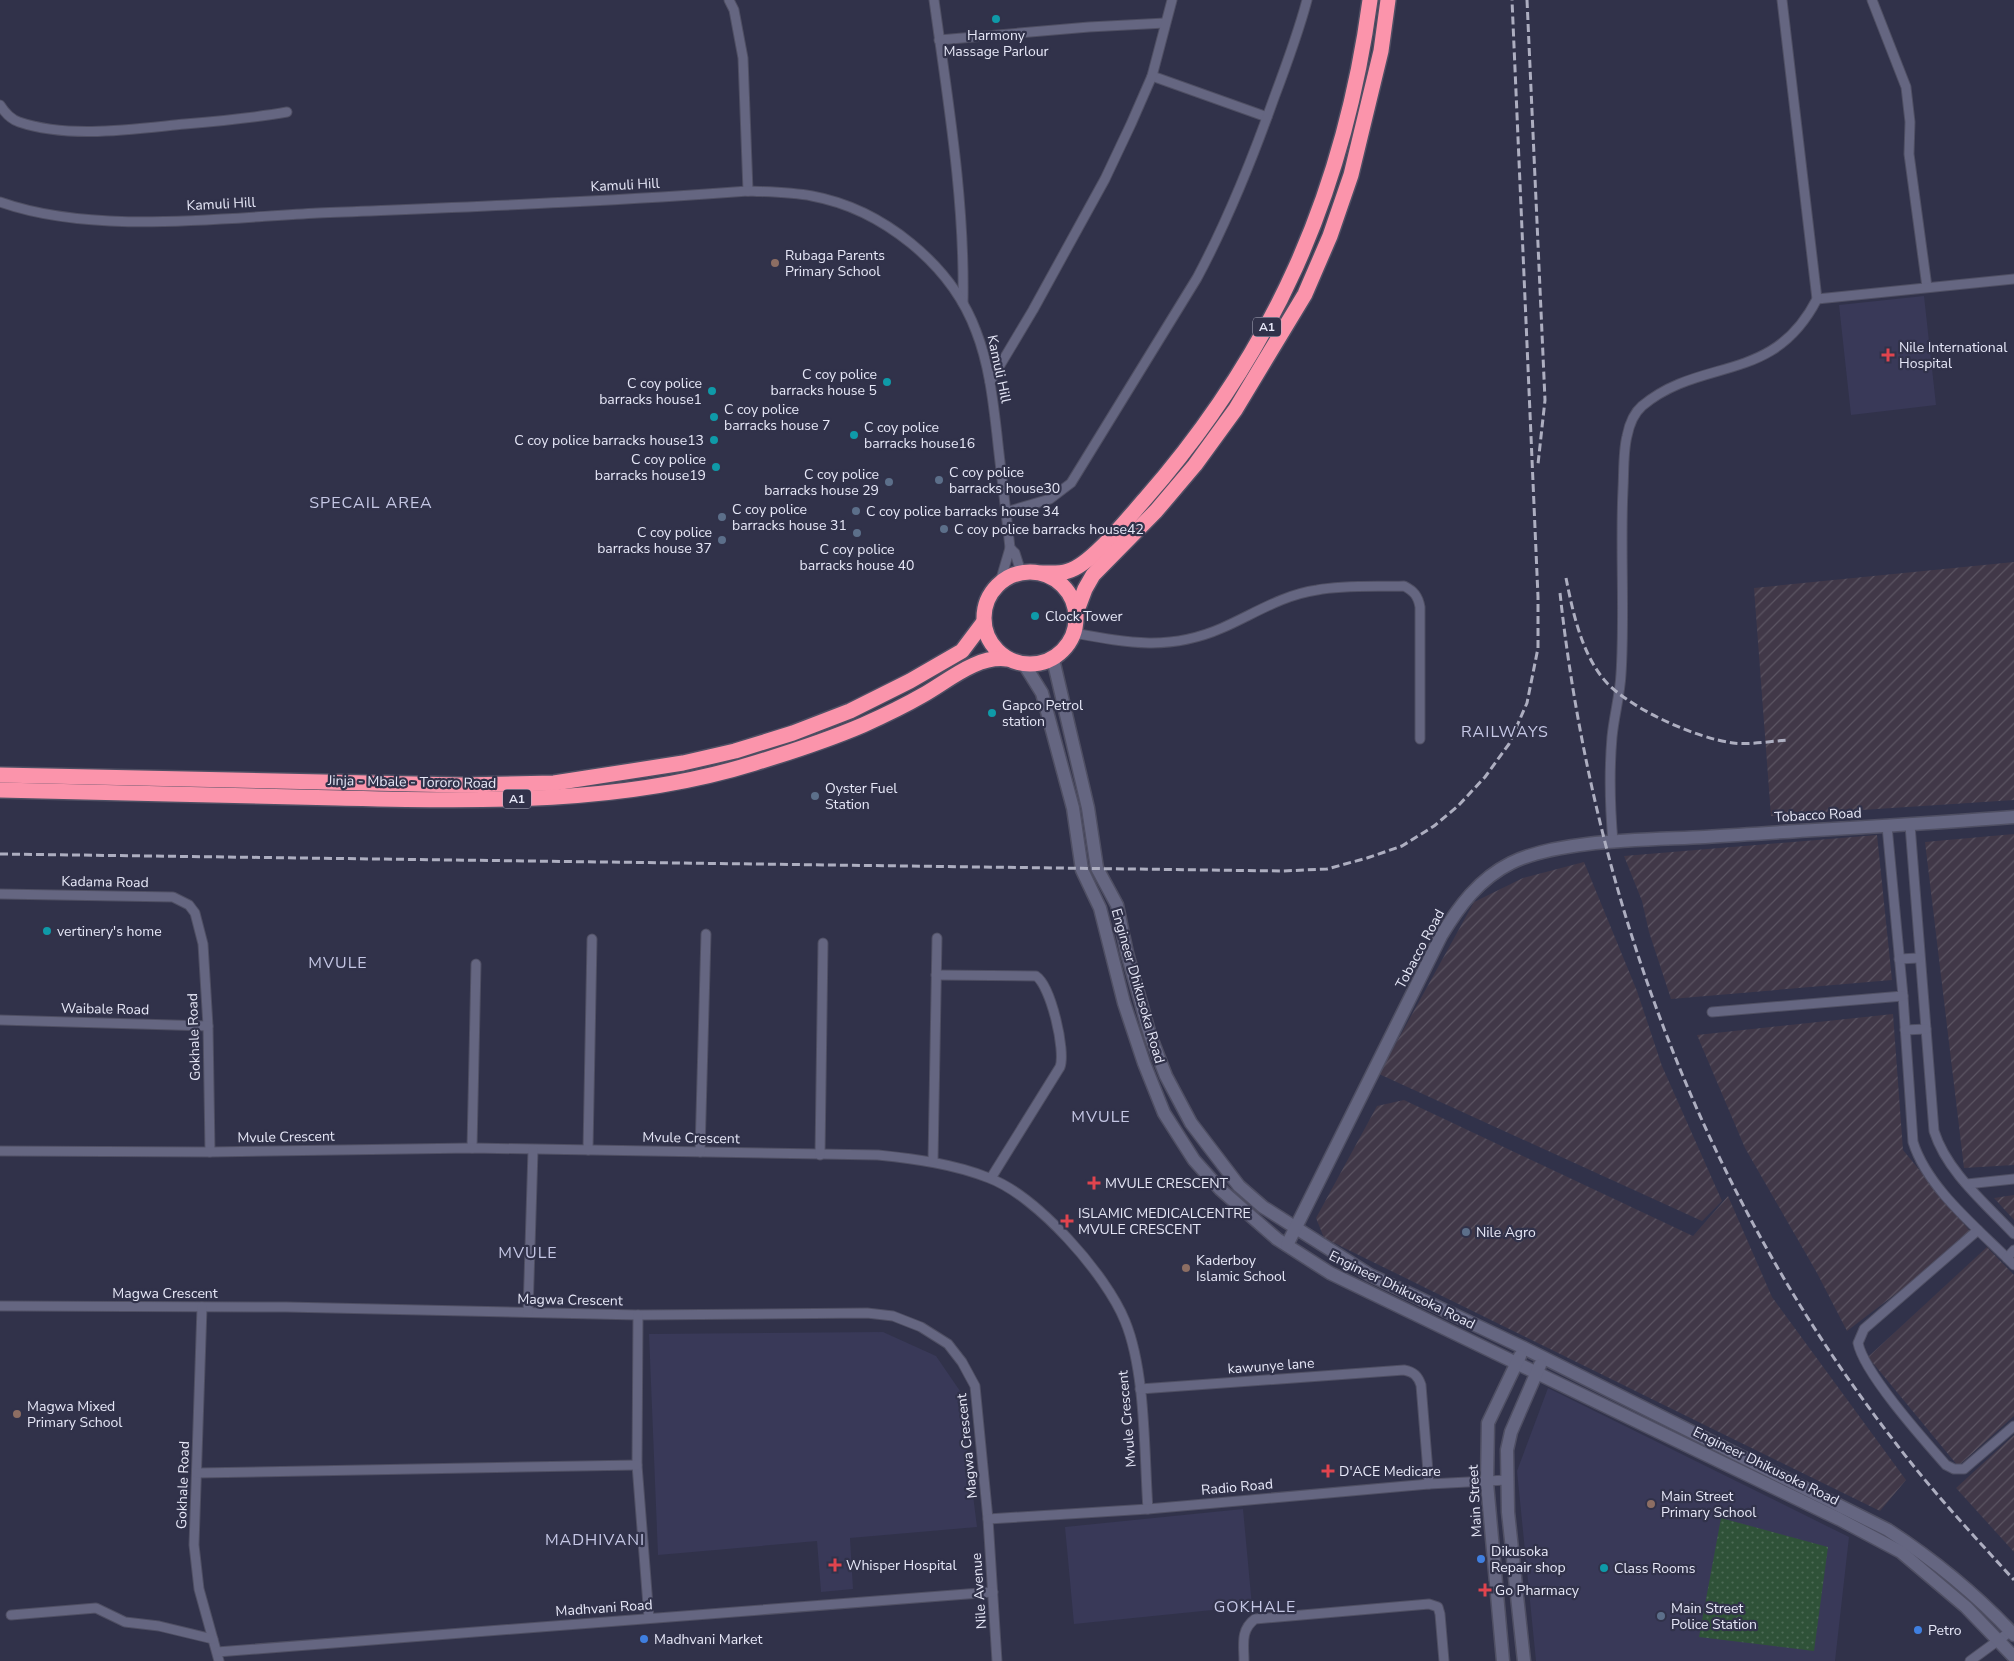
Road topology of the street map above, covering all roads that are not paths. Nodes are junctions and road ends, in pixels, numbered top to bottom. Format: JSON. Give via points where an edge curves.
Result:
{"nodes":[{"id":1,"x":729,"y":0,"type":"edge"},
{"id":2,"x":934,"y":0,"type":"edge"},
{"id":3,"x":1172,"y":0,"type":"edge"},
{"id":4,"x":1307,"y":0,"type":"edge"},
{"id":5,"x":1370,"y":0,"type":"edge"},
{"id":6,"x":1388,"y":0,"type":"edge"},
{"id":7,"x":1782,"y":0,"type":"edge"},
{"id":8,"x":1872,"y":0,"type":"edge"},
{"id":9,"x":1165,"y":24,"type":"junction"},
{"id":10,"x":939,"y":40,"type":"junction"},
{"id":11,"x":1152,"y":76,"type":"junction"},
{"id":12,"x":0,"y":105,"type":"edge"},
{"id":13,"x":287,"y":112,"type":"dead end"},
{"id":14,"x":1267,"y":117,"type":"junction"},
{"id":15,"x":748,"y":191,"type":"junction"},
{"id":16,"x":0,"y":202,"type":"edge"},
{"id":17,"x":2014,"y":279,"type":"edge"},
{"id":18,"x":1927,"y":287,"type":"junction"},
{"id":19,"x":1817,"y":299,"type":"junction"},
{"id":20,"x":963,"y":303,"type":"junction"},
{"id":21,"x":990,"y":382,"type":"junction"},
{"id":22,"x":1006,"y":512,"type":"junction"},
{"id":23,"x":1010,"y":548,"type":"junction"},
{"id":24,"x":1021,"y":572,"type":"junction"},
{"id":25,"x":1042,"y":573,"type":"junction"},
{"id":26,"x":1000,"y":582,"type":"junction"},
{"id":27,"x":1076,"y":613,"type":"junction"},
{"id":28,"x":983,"y":624,"type":"junction"},
{"id":29,"x":1074,"y":632,"type":"junction"},
{"id":30,"x":1007,"y":659,"type":"junction"},
{"id":31,"x":1053,"y":659,"type":"junction"},
{"id":32,"x":1024,"y":664,"type":"junction"},
{"id":33,"x":1420,"y":739,"type":"dead end"},
{"id":34,"x":0,"y":775,"type":"edge"},
{"id":35,"x":0,"y":790,"type":"edge"},
{"id":36,"x":2014,"y":817,"type":"edge"},
{"id":37,"x":1910,"y":825,"type":"junction"},
{"id":38,"x":1887,"y":826,"type":"junction"},
{"id":39,"x":1614,"y":842,"type":"junction"},
{"id":40,"x":0,"y":894,"type":"edge"},
{"id":41,"x":198,"y":922,"type":"joint"},
{"id":42,"x":706,"y":934,"type":"dead end"},
{"id":43,"x":936,"y":938,"type":"dead end"},
{"id":44,"x":592,"y":939,"type":"dead end"},
{"id":45,"x":823,"y":943,"type":"dead end"},
{"id":46,"x":1919,"y":958,"type":"junction"},
{"id":47,"x":1899,"y":959,"type":"junction"},
{"id":48,"x":476,"y":964,"type":"dead end"},
{"id":49,"x":936,"y":975,"type":"junction"},
{"id":50,"x":1903,"y":996,"type":"junction"},
{"id":51,"x":1712,"y":1012,"type":"dead end"},
{"id":52,"x":0,"y":1020,"type":"edge"},
{"id":53,"x":208,"y":1026,"type":"junction"},
{"id":54,"x":1926,"y":1029,"type":"junction"},
{"id":55,"x":1905,"y":1030,"type":"junction"},
{"id":56,"x":472,"y":1148,"type":"junction"},
{"id":57,"x":533,"y":1150,"type":"junction"},
{"id":58,"x":588,"y":1150,"type":"junction"},
{"id":59,"x":0,"y":1151,"type":"edge"},
{"id":60,"x":210,"y":1152,"type":"junction"},
{"id":61,"x":700,"y":1152,"type":"junction"},
{"id":62,"x":820,"y":1155,"type":"junction"},
{"id":63,"x":933,"y":1161,"type":"junction"},
{"id":64,"x":991,"y":1178,"type":"junction"},
{"id":65,"x":2014,"y":1179,"type":"edge"},
{"id":66,"x":1967,"y":1184,"type":"junction"},
{"id":67,"x":1294,"y":1227,"type":"junction"},
{"id":68,"x":1978,"y":1230,"type":"junction"},
{"id":69,"x":2014,"y":1234,"type":"edge"},
{"id":70,"x":1287,"y":1245,"type":"junction"},
{"id":71,"x":2014,"y":1250,"type":"edge"},
{"id":72,"x":2007,"y":1258,"type":"junction"},
{"id":73,"x":2014,"y":1265,"type":"edge"},
{"id":74,"x":0,"y":1306,"type":"edge"},
{"id":75,"x":202,"y":1307,"type":"junction"},
{"id":76,"x":528,"y":1312,"type":"junction"},
{"id":77,"x":638,"y":1315,"type":"junction"},
{"id":78,"x":1524,"y":1348,"type":"junction"},
{"id":79,"x":1542,"y":1358,"type":"junction"},
{"id":80,"x":1517,"y":1363,"type":"junction"},
{"id":81,"x":1537,"y":1373,"type":"junction"},
{"id":82,"x":1140,"y":1389,"type":"junction"},
{"id":83,"x":2014,"y":1426,"type":"edge"},
{"id":84,"x":637,"y":1465,"type":"junction"},
{"id":85,"x":197,"y":1473,"type":"junction"},
{"id":86,"x":1507,"y":1480,"type":"junction"},
{"id":87,"x":1487,"y":1482,"type":"junction"},
{"id":88,"x":1429,"y":1484,"type":"junction"},
{"id":89,"x":1148,"y":1509,"type":"junction"},
{"id":90,"x":988,"y":1519,"type":"junction"},
{"id":91,"x":993,"y":1592,"type":"junction"},
{"id":92,"x":11,"y":1615,"type":"dead end"},
{"id":93,"x":649,"y":1618,"type":"junction"},
{"id":94,"x":2012,"y":1633,"type":"edge"},
{"id":95,"x":212,"y":1639,"type":"junction"},
{"id":96,"x":2000,"y":1642,"type":"junction"},
{"id":97,"x":218,"y":1657,"type":"edge"},
{"id":98,"x":2014,"y":1657,"type":"edge"},
{"id":99,"x":997,"y":1661,"type":"edge"},
{"id":100,"x":1244,"y":1661,"type":"edge"},
{"id":101,"x":1444,"y":1661,"type":"edge"},
{"id":102,"x":1503,"y":1661,"type":"edge"},
{"id":103,"x":1524,"y":1661,"type":"edge"},
{"id":104,"x":1970,"y":1661,"type":"edge"}],
"edges":[{"from":1,"to":15,"type":"street","via":[[734,10],[743,58]]},
{"from":2,"to":10,"type":"street"},
{"from":3,"to":9,"type":"street"},
{"from":4,"to":14,"type":"street"},
{"from":5,"to":25,"type":"highway","number":"A1","via":[[1359,72],[1330,184],[1286,291],[1256,348],[1204,425],[1124,523],[1083,564],[1066,572]]},
{"from":6,"to":27,"type":"highway","number":"A1","via":[[1381,51],[1351,175],[1305,294],[1229,418],[1156,511],[1093,575]]},
{"from":7,"to":19,"type":"street"},
{"from":8,"to":18,"type":"street","via":[[1906,87],[1910,122],[1908,154]]},
{"from":9,"to":10,"type":"street"},
{"from":9,"to":11,"type":"street"},
{"from":10,"to":20,"type":"street","via":[[953,128],[964,250]]},
{"from":11,"to":14,"type":"street"},
{"from":11,"to":21,"type":"street","via":[[1105,179]]},
{"from":12,"to":13,"type":"street","via":[[6,114],[20,122],[74,131],[151,127]]},
{"from":14,"to":22,"type":"street","via":[[1215,244],[1071,483],[1038,504]]},
{"from":15,"to":16,"type":"street","name":"Kamuli Hill","via":[[114,221],[40,213]]},
{"from":15,"to":20,"type":"street","name":"Kamuli Hill","via":[[814,196],[849,207],[881,223],[925,256]]},
{"from":17,"to":18,"type":"street"},
{"from":18,"to":19,"type":"street"},
{"from":19,"to":39,"type":"street","via":[[1794,334],[1780,346],[1745,364],[1677,386],[1657,396],[1640,408],[1631,423],[1626,438],[1622,513],[1621,673],[1612,737],[1611,816]]},
{"from":20,"to":21,"type":"street","name":"Kamuli Hill","via":[[976,330]]},
{"from":21,"to":22,"type":"street","name":"Kamuli Hill"},
{"from":22,"to":23,"type":"street","name":"Kamuli Hill"},
{"from":23,"to":24,"type":"street","name":"Kamuli Hill"},
{"from":23,"to":26,"type":"street","name":"Kamuli Hill"},
{"from":24,"to":25,"type":"highway","number":"A1"},
{"from":24,"to":26,"type":"highway","number":"A1"},
{"from":25,"to":27,"type":"highway","via":[[1061,584],[1074,602]]},
{"from":26,"to":28,"type":"highway","number":"A1","via":[[984,608]]},
{"from":27,"to":29,"type":"highway","number":"A1"},
{"from":28,"to":30,"type":"highway","number":"A1","via":[[995,650]]},
{"from":28,"to":34,"type":"highway","name":"Jinja - Mbale - Tororo Road","number":"A1","via":[[962,651],[850,711],[793,734],[683,762],[572,780],[461,785]]},
{"from":29,"to":31,"type":"highway","number":"A1","via":[[1069,643]]},
{"from":29,"to":33,"type":"street","via":[[1147,645],[1170,643],[1209,633],[1274,602],[1317,590],[1404,586],[1412,590],[1420,607]]},
{"from":30,"to":32,"type":"highway","number":"A1"},
{"from":30,"to":35,"type":"highway","name":"Jinja - Mbale - Tororo Road","number":"A1","via":[[996,658],[976,664],[922,696],[862,725],[803,748],[688,780],[623,790],[560,798],[466,800]]},
{"from":31,"to":32,"type":"highway","number":"A1","via":[[1039,664]]},
{"from":31,"to":67,"type":"street","name":"Engineer Dhikusoka Road","via":[[1088,808],[1097,868],[1117,905],[1138,994],[1166,1076],[1191,1124],[1227,1173],[1263,1207]]},
{"from":32,"to":70,"type":"street","name":"Engineer Dhikusoka Road","via":[[1042,693],[1072,808],[1082,870],[1100,908],[1124,1003],[1156,1095],[1194,1160],[1249,1216]]},
{"from":36,"to":37,"type":"street","name":"Tobacco Road"},
{"from":37,"to":38,"type":"street","name":"Tobacco Road"},
{"from":37,"to":46,"type":"street"},
{"from":38,"to":39,"type":"street","name":"Tobacco Road"},
{"from":38,"to":47,"type":"street"},
{"from":39,"to":67,"type":"street","name":"Tobacco Road","via":[[1534,854],[1511,863],[1474,889],[1441,936]]},
{"from":40,"to":41,"type":"street","name":"Kadama Road","via":[[173,897],[189,905]]},
{"from":41,"to":53,"type":"street","name":"Gokhale Road","via":[[203,944]]},
{"from":42,"to":61,"type":"street"},
{"from":43,"to":49,"type":"street"},
{"from":44,"to":58,"type":"street"},
{"from":45,"to":62,"type":"street"},
{"from":46,"to":47,"type":"street"},
{"from":46,"to":54,"type":"street"},
{"from":47,"to":50,"type":"street"},
{"from":48,"to":56,"type":"street"},
{"from":49,"to":63,"type":"street"},
{"from":49,"to":64,"type":"street","via":[[1036,976],[1047,991],[1056,1022],[1062,1049],[1060,1067]]},
{"from":50,"to":51,"type":"street"},
{"from":50,"to":55,"type":"street"},
{"from":52,"to":53,"type":"street","name":"Waibale Road"},
{"from":53,"to":60,"type":"street","name":"Gokhale Road"},
{"from":54,"to":55,"type":"street"},
{"from":54,"to":66,"type":"street","via":[[1934,1131],[1948,1162]]},
{"from":55,"to":68,"type":"street","via":[[1913,1142],[1919,1160]]},
{"from":56,"to":57,"type":"street","name":"Mvule Crescent"},
{"from":56,"to":60,"type":"street","name":"Mvule Crescent"},
{"from":57,"to":58,"type":"street","name":"Mvule Crescent"},
{"from":57,"to":76,"type":"street"},
{"from":58,"to":61,"type":"street","name":"Mvule Crescent"},
{"from":59,"to":60,"type":"street","name":"Mvule Crescent"},
{"from":61,"to":62,"type":"street","name":"Mvule Crescent"},
{"from":62,"to":63,"type":"street","name":"Mvule Crescent","via":[[878,1155]]},
{"from":63,"to":64,"type":"street","name":"Mvule Crescent"},
{"from":64,"to":82,"type":"street","name":"Mvule Crescent","via":[[1053,1223],[1084,1256],[1125,1321]]},
{"from":65,"to":66,"type":"street"},
{"from":66,"to":69,"type":"street"},
{"from":67,"to":70,"type":"street","name":"Tobacco Road"},
{"from":67,"to":78,"type":"street","name":"Engineer Dhikusoka Road","via":[[1370,1275]]},
{"from":68,"to":72,"type":"street"},
{"from":68,"to":83,"type":"street","via":[[1864,1329],[1858,1343],[1868,1366],[1888,1394],[1946,1465],[1964,1469]]},
{"from":70,"to":80,"type":"street","name":"Engineer Dhikusoka Road","via":[[1330,1273]]},
{"from":71,"to":72,"type":"street"},
{"from":72,"to":73,"type":"street"},
{"from":74,"to":75,"type":"street","name":"Magwa Crescent"},
{"from":75,"to":76,"type":"street","name":"Magwa Crescent"},
{"from":75,"to":85,"type":"street","name":"Gokhale Road"},
{"from":76,"to":77,"type":"street","name":"Magwa Crescent"},
{"from":77,"to":84,"type":"street"},
{"from":77,"to":90,"type":"street","name":"Magwa Crescent","via":[[867,1313],[893,1316],[921,1327],[948,1344],[975,1386]]},
{"from":78,"to":79,"type":"street","name":"Engineer Dhikusoka Road"},
{"from":78,"to":80,"type":"street","name":"Main Street"},
{"from":79,"to":81,"type":"street"},
{"from":79,"to":94,"type":"street","name":"Engineer Dhikusoka Road","via":[[1888,1530],[1965,1586]]},
{"from":80,"to":81,"type":"street","name":"Engineer Dhikusoka Road"},
{"from":80,"to":87,"type":"street","name":"Main Street","via":[[1488,1423]]},
{"from":81,"to":86,"type":"street","via":[[1511,1432]]},
{"from":81,"to":96,"type":"street","name":"Engineer Dhikusoka Road","via":[[1871,1534],[1901,1552],[1944,1586]]},
{"from":82,"to":88,"type":"street","name":"kawunye lane","via":[[1404,1370],[1418,1376],[1421,1385]]},
{"from":82,"to":89,"type":"street","name":"Mvule Crescent"},
{"from":84,"to":85,"type":"street"},
{"from":84,"to":93,"type":"street"},
{"from":85,"to":95,"type":"street","name":"Gokhale Road","via":[[194,1545],[199,1589]]},
{"from":86,"to":87,"type":"street","name":"Radio Road"},
{"from":86,"to":103,"type":"street"},
{"from":87,"to":88,"type":"street","name":"Radio Road"},
{"from":87,"to":102,"type":"street","name":"Main Street"},
{"from":88,"to":89,"type":"street","name":"Radio Road"},
{"from":89,"to":90,"type":"street","name":"Radio Road"},
{"from":90,"to":91,"type":"street","name":"Nile Avenue"},
{"from":91,"to":93,"type":"street","name":"Madhvani Road"},
{"from":91,"to":99,"type":"street","name":"Nile Avenue"},
{"from":92,"to":95,"type":"street","via":[[96,1608],[125,1622],[159,1626]]},
{"from":93,"to":97,"type":"street","name":"Madhvani Road"},
{"from":94,"to":96,"type":"street"},
{"from":95,"to":97,"type":"street","name":"Gokhale Road"},
{"from":96,"to":98,"type":"street","name":"Engineer Dhikusoka Road"},
{"from":96,"to":104,"type":"street"},
{"from":100,"to":101,"type":"street","via":[[1244,1633],[1255,1620],[1429,1604],[1438,1607],[1440,1614]]}]}
